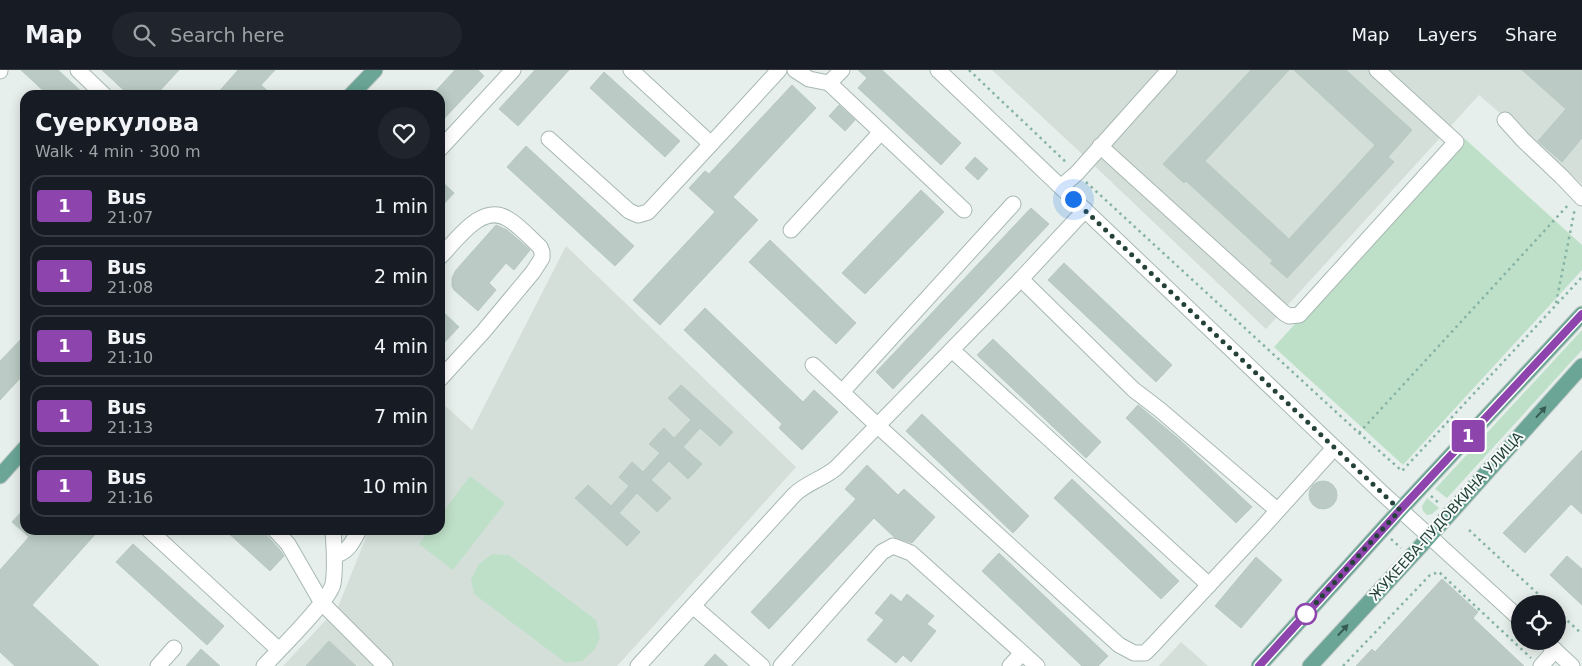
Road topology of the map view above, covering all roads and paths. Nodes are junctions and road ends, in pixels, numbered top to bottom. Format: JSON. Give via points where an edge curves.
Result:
{"nodes":[{"id":1,"x":78,"y":70,"type":"edge"},
{"id":2,"x":375,"y":70,"type":"edge"},
{"id":3,"x":512,"y":70,"type":"edge"},
{"id":4,"x":631,"y":70,"type":"edge"},
{"id":5,"x":779,"y":70,"type":"edge"},
{"id":6,"x":795,"y":70,"type":"edge"},
{"id":7,"x":842,"y":70,"type":"edge"},
{"id":8,"x":938,"y":70,"type":"edge"},
{"id":9,"x":970,"y":70,"type":"edge"},
{"id":10,"x":1169,"y":70,"type":"edge"},
{"id":11,"x":1378,"y":70,"type":"edge"},
{"id":12,"x":829,"y":83,"type":"junction"},
{"id":13,"x":99,"y":90,"type":"edge"},
{"id":14,"x":356,"y":90,"type":"edge"},
{"id":15,"x":1505,"y":120,"type":"dead end"},
{"id":16,"x":881,"y":132,"type":"junction"},
{"id":17,"x":550,"y":139,"type":"dead end"},
{"id":18,"x":445,"y":144,"type":"edge"},
{"id":19,"x":711,"y":144,"type":"junction"},
{"id":20,"x":1100,"y":146,"type":"junction"},
{"id":21,"x":1076,"y":173,"type":"junction"},
{"id":22,"x":1061,"y":187,"type":"junction"},
{"id":23,"x":1580,"y":196,"type":"edge"},
{"id":24,"x":1013,"y":204,"type":"dead end"},
{"id":25,"x":964,"y":210,"type":"dead end"},
{"id":26,"x":1085,"y":210,"type":"junction"},
{"id":27,"x":791,"y":230,"type":"dead end"},
{"id":28,"x":445,"y":252,"type":"edge"},
{"id":29,"x":1582,"y":277,"type":"edge"},
{"id":30,"x":1021,"y":279,"type":"junction"},
{"id":31,"x":1555,"y":305,"type":"junction"},
{"id":32,"x":1582,"y":314,"type":"edge"},
{"id":33,"x":952,"y":350,"type":"junction"},
{"id":34,"x":813,"y":365,"type":"dead end"},
{"id":35,"x":1582,"y":366,"type":"edge"},
{"id":36,"x":445,"y":373,"type":"edge"},
{"id":37,"x":842,"y":392,"type":"junction"},
{"id":38,"x":878,"y":426,"type":"junction"},
{"id":39,"x":1359,"y":433,"type":"junction"},
{"id":40,"x":1334,"y":448,"type":"junction"},
{"id":41,"x":20,"y":454,"type":"edge"},
{"id":42,"x":0,"y":476,"type":"edge"},
{"id":43,"x":1429,"y":495,"type":"dead end"},
{"id":44,"x":1442,"y":506,"type":"dead end"},
{"id":45,"x":1277,"y":510,"type":"junction"},
{"id":46,"x":1400,"y":510,"type":"junction"},
{"id":47,"x":1469,"y":530,"type":"dead end"},
{"id":48,"x":154,"y":535,"type":"edge"},
{"id":49,"x":280,"y":535,"type":"edge"},
{"id":50,"x":333,"y":535,"type":"edge"},
{"id":51,"x":356,"y":535,"type":"edge"},
{"id":52,"x":1429,"y":537,"type":"junction"},
{"id":53,"x":1391,"y":539,"type":"dead end"},
{"id":54,"x":1403,"y":550,"type":"dead end"},
{"id":55,"x":335,"y":555,"type":"junction"},
{"id":56,"x":1209,"y":586,"type":"junction"},
{"id":57,"x":1539,"y":595,"type":"edge"},
{"id":58,"x":322,"y":603,"type":"junction"},
{"id":59,"x":694,"y":606,"type":"junction"},
{"id":60,"x":1511,"y":610,"type":"edge"},
{"id":61,"x":1566,"y":619,"type":"edge"},
{"id":62,"x":1582,"y":634,"type":"edge"},
{"id":63,"x":174,"y":648,"type":"dead end"},
{"id":64,"x":279,"y":650,"type":"junction"},
{"id":65,"x":1547,"y":650,"type":"edge"},
{"id":66,"x":1554,"y":650,"type":"edge"},
{"id":67,"x":1022,"y":653,"type":"junction"},
{"id":68,"x":1145,"y":653,"type":"junction"},
{"id":69,"x":1537,"y":663,"type":"edge"},
{"id":70,"x":158,"y":666,"type":"edge"},
{"id":71,"x":264,"y":666,"type":"edge"},
{"id":72,"x":385,"y":666,"type":"edge"},
{"id":73,"x":638,"y":666,"type":"edge"},
{"id":74,"x":762,"y":666,"type":"edge"},
{"id":75,"x":781,"y":666,"type":"edge"},
{"id":76,"x":1010,"y":666,"type":"edge"},
{"id":77,"x":1037,"y":666,"type":"edge"},
{"id":78,"x":1134,"y":666,"type":"edge"},
{"id":79,"x":1259,"y":666,"type":"edge"},
{"id":80,"x":1310,"y":666,"type":"edge"},
{"id":81,"x":1343,"y":666,"type":"edge"},
{"id":82,"x":1572,"y":666,"type":"edge"}],
"edges":[{"from":1,"to":13,"type":"street"},
{"from":2,"to":14,"type":"main road"},
{"from":3,"to":18,"type":"street"},
{"from":4,"to":19,"type":"street"},
{"from":5,"to":19,"type":"street"},
{"from":6,"to":12,"type":"street","via":[[809,79]]},
{"from":7,"to":12,"type":"street"},
{"from":8,"to":22,"type":"street"},
{"from":9,"to":21,"type":"path"},
{"from":10,"to":20,"type":"street"},
{"from":11,"to":20,"type":"street","via":[[1456,142],[1299,315],[1284,313]]},
{"from":12,"to":16,"type":"street"},
{"from":15,"to":23,"type":"street"},
{"from":16,"to":25,"type":"street"},
{"from":16,"to":27,"type":"street"},
{"from":17,"to":19,"type":"street","via":[[629,211],[638,215],[648,212]]},
{"from":20,"to":21,"type":"street"},
{"from":21,"to":22,"type":"street"},
{"from":21,"to":39,"type":"path"},
{"from":22,"to":26,"type":"street"},
{"from":23,"to":31,"type":"path"},
{"from":23,"to":39,"type":"path"},
{"from":24,"to":37,"type":"street"},
{"from":26,"to":30,"type":"street"},
{"from":26,"to":40,"type":"street"},
{"from":28,"to":36,"type":"street","via":[[476,220],[498,214],[509,219],[540,246],[542,252],[533,272]]},
{"from":29,"to":31,"type":"path"},
{"from":30,"to":33,"type":"street"},
{"from":30,"to":45,"type":"street","via":[[1134,390]]},
{"from":31,"to":39,"type":"path","via":[[1402,471]]},
{"from":32,"to":46,"type":"main road"},
{"from":33,"to":38,"type":"street"},
{"from":33,"to":56,"type":"street"},
{"from":34,"to":37,"type":"street"},
{"from":52,"to":35,"type":"main road","name":"ЖУКЕЕВА-ПУДОВКИНА УЛИЦА","one_way":true},
{"from":37,"to":38,"type":"street"},
{"from":38,"to":59,"type":"street","via":[[828,474],[801,488]]},
{"from":38,"to":68,"type":"street","via":[[1119,645],[1134,653]]},
{"from":40,"to":45,"type":"street"},
{"from":40,"to":46,"type":"street"},
{"from":41,"to":42,"type":"main road"},
{"from":43,"to":44,"type":"path"},
{"from":45,"to":56,"type":"street"},
{"from":46,"to":52,"type":"street"},
{"from":46,"to":79,"type":"main road"},
{"from":47,"to":57,"type":"path"},
{"from":48,"to":64,"type":"street"},
{"from":49,"to":58,"type":"street"},
{"from":50,"to":55,"type":"street"},
{"from":51,"to":55,"type":"street","via":[[349,548]]},
{"from":52,"to":60,"type":"street"},
{"from":80,"to":52,"type":"main road","name":"ЖУКЕЕВА-ПУДОВКИНА УЛИЦА","one_way":true},
{"from":53,"to":54,"type":"path"},
{"from":55,"to":58,"type":"street","via":[[333,585]]},
{"from":56,"to":68,"type":"street"},
{"from":58,"to":64,"type":"street"},
{"from":58,"to":72,"type":"street"},
{"from":59,"to":73,"type":"street"},
{"from":59,"to":74,"type":"street"},
{"from":61,"to":62,"type":"path"},
{"from":63,"to":70,"type":"street"},
{"from":64,"to":71,"type":"street"},
{"from":65,"to":69,"type":"street"},
{"from":66,"to":82,"type":"street"},
{"from":67,"to":75,"type":"street","via":[[911,553],[894,546],[882,552]]},
{"from":67,"to":76,"type":"street"},
{"from":67,"to":77,"type":"street"},
{"from":68,"to":78,"type":"street"},
{"from":69,"to":81,"type":"path","via":[[1439,572],[1430,575]]}]}
